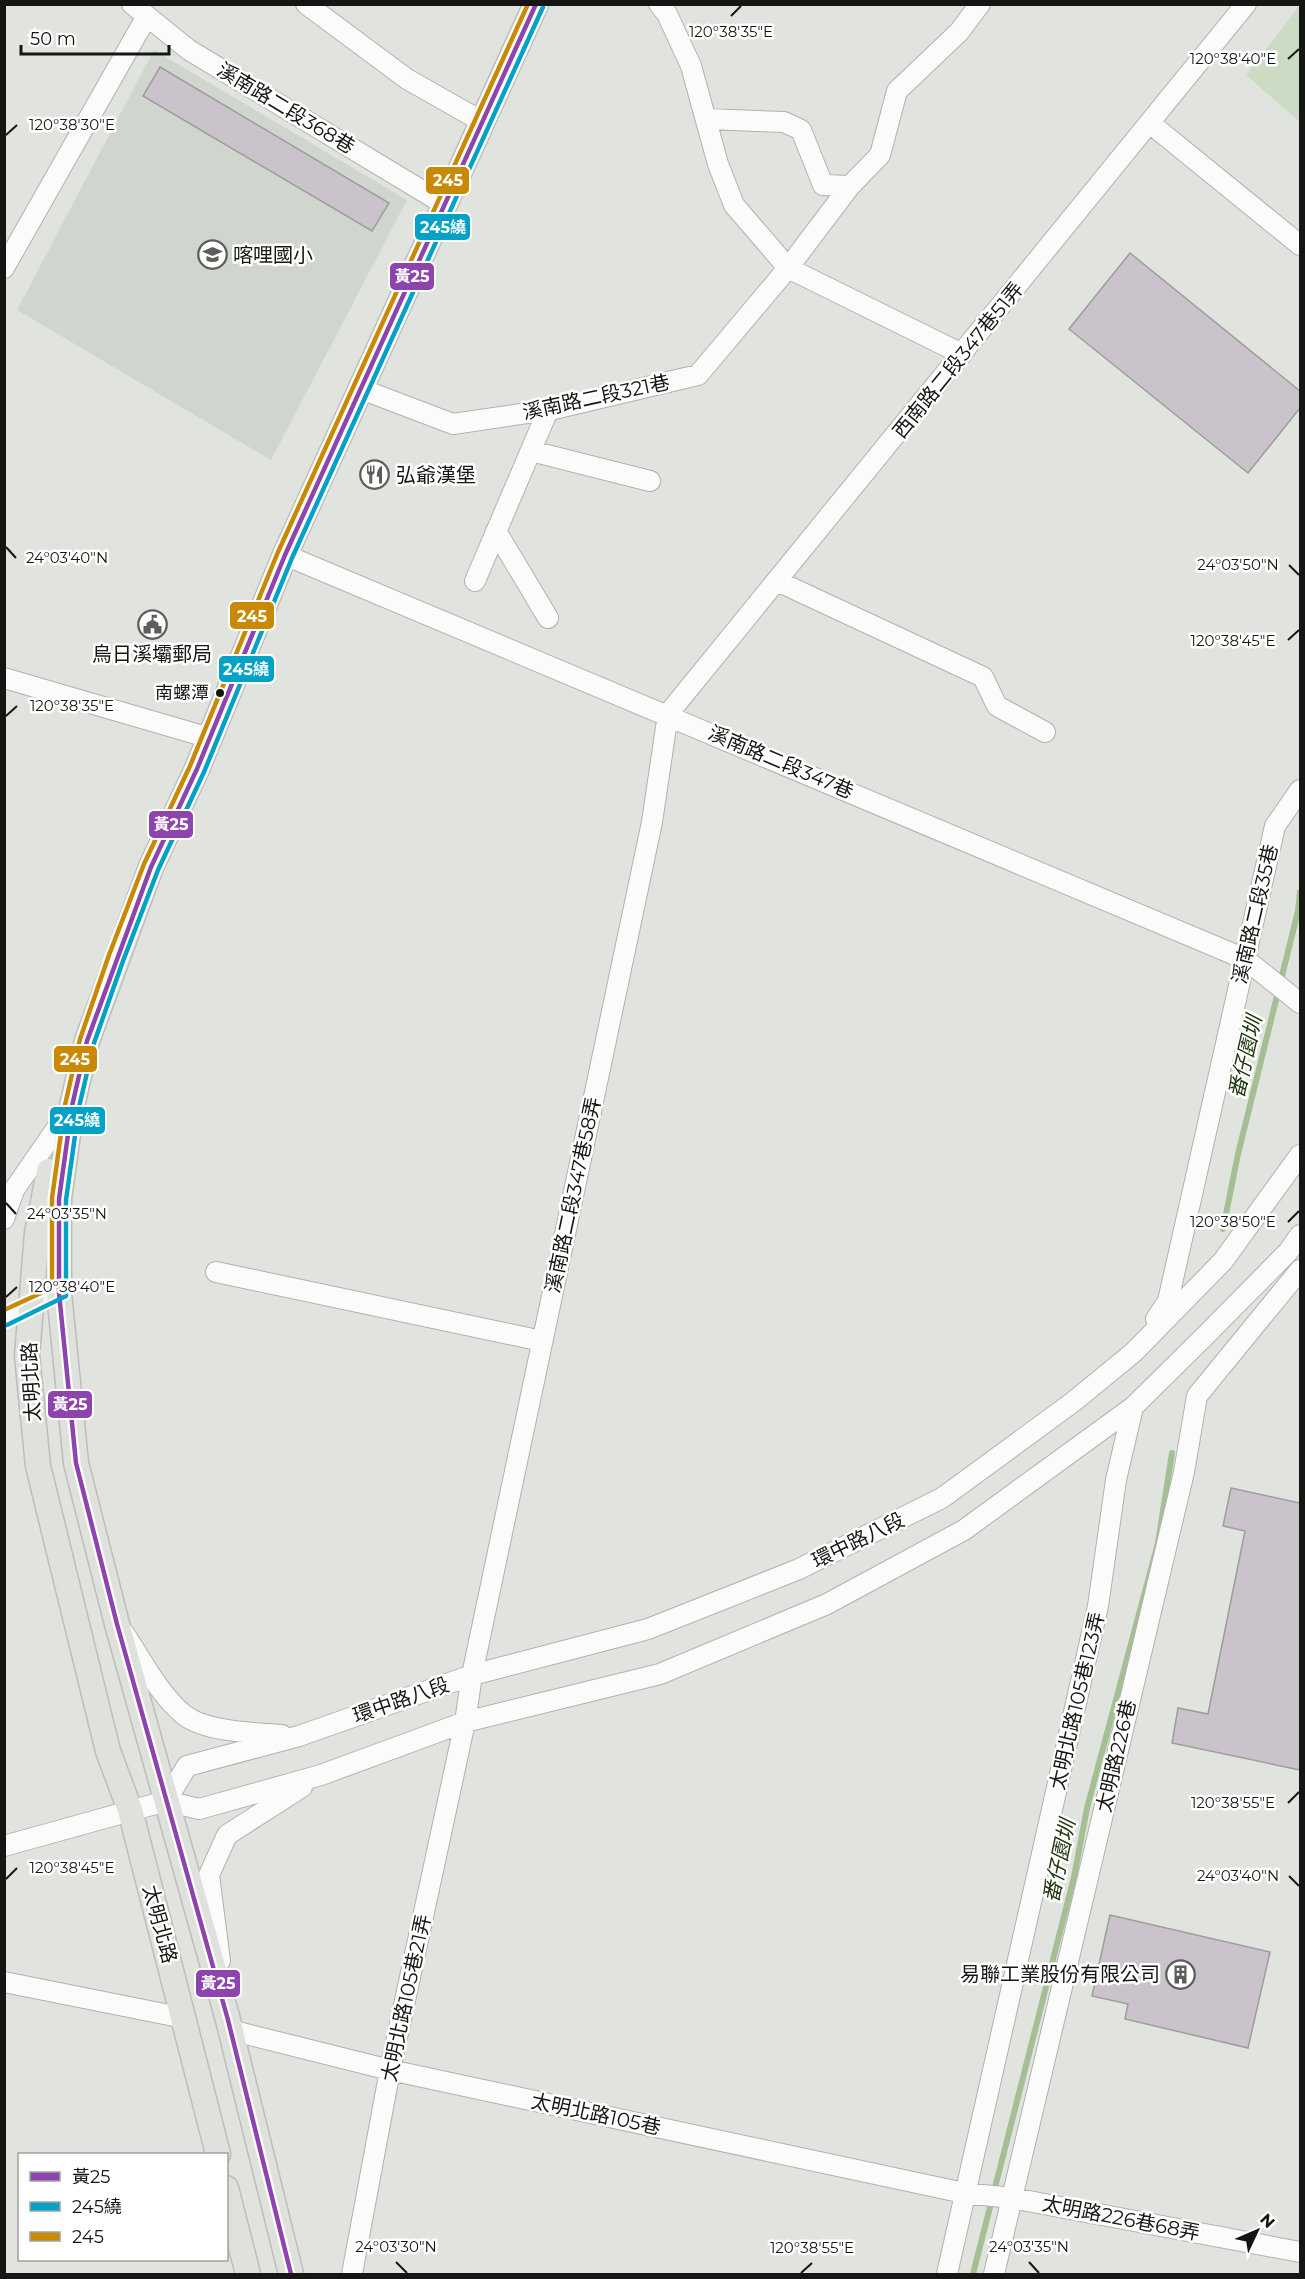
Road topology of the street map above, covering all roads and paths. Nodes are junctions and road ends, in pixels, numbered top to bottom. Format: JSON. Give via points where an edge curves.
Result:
{"nodes":[{"id":1,"x":306,"y":4,"type":"edge"},
{"id":2,"x":536,"y":4,"type":"edge"},
{"id":3,"x":659,"y":4,"type":"edge"},
{"id":4,"x":980,"y":4,"type":"edge"},
{"id":5,"x":1246,"y":4,"type":"edge"},
{"id":6,"x":139,"y":10,"type":"edge"},
{"id":7,"x":706,"y":118,"type":"junction"},
{"id":8,"x":481,"y":121,"type":"junction"},
{"id":9,"x":1151,"y":124,"type":"junction"},
{"id":10,"x":849,"y":186,"type":"junction"},
{"id":11,"x":444,"y":204,"type":"junction"},
{"id":12,"x":1300,"y":245,"type":"edge"},
{"id":13,"x":788,"y":267,"type":"junction"},
{"id":14,"x":4,"y":268,"type":"edge"},
{"id":15,"x":962,"y":354,"type":"junction"},
{"id":16,"x":361,"y":389,"type":"junction"},
{"id":17,"x":549,"y":408,"type":"junction"},
{"id":18,"x":531,"y":451,"type":"junction"},
{"id":19,"x":650,"y":482,"type":"dead end"},
{"id":20,"x":496,"y":531,"type":"junction"},
{"id":21,"x":285,"y":555,"type":"junction"},
{"id":22,"x":475,"y":581,"type":"dead end"},
{"id":23,"x":777,"y":581,"type":"junction"},
{"id":24,"x":548,"y":618,"type":"dead end"},
{"id":25,"x":4,"y":678,"type":"edge"},
{"id":26,"x":668,"y":714,"type":"junction"},
{"id":27,"x":1045,"y":732,"type":"dead end"},
{"id":28,"x":210,"y":738,"type":"junction"},
{"id":29,"x":1300,"y":790,"type":"edge"},
{"id":30,"x":1245,"y":959,"type":"junction"},
{"id":31,"x":1293,"y":997,"type":"edge"},
{"id":32,"x":72,"y":1106,"type":"junction"},
{"id":33,"x":1300,"y":1155,"type":"edge"},
{"id":34,"x":4,"y":1219,"type":"edge"},
{"id":35,"x":1300,"y":1235,"type":"edge"},
{"id":36,"x":1300,"y":1270,"type":"edge"},
{"id":37,"x":216,"y":1272,"type":"dead end"},
{"id":38,"x":59,"y":1293,"type":"junction"},
{"id":39,"x":30,"y":1306,"type":"junction"},
{"id":40,"x":4,"y":1318,"type":"edge"},
{"id":41,"x":542,"y":1341,"type":"junction"},
{"id":42,"x":1134,"y":1352,"type":"junction"},
{"id":43,"x":1133,"y":1407,"type":"junction"},
{"id":44,"x":117,"y":1624,"type":"junction"},
{"id":45,"x":472,"y":1675,"type":"junction"},
{"id":46,"x":465,"y":1722,"type":"junction"},
{"id":47,"x":299,"y":1736,"type":"junction"},
{"id":48,"x":321,"y":1776,"type":"junction"},
{"id":49,"x":166,"y":1801,"type":"junction"},
{"id":50,"x":130,"y":1810,"type":"junction"},
{"id":51,"x":4,"y":1846,"type":"edge"},
{"id":52,"x":4,"y":1982,"type":"edge"},
{"id":53,"x":184,"y":2018,"type":"junction"},
{"id":54,"x":229,"y":2025,"type":"junction"},
{"id":55,"x":390,"y":2070,"type":"junction"},
{"id":56,"x":218,"y":2153,"type":"edge"},
{"id":57,"x":964,"y":2193,"type":"junction"},
{"id":58,"x":228,"y":2196,"type":"edge"},
{"id":59,"x":1012,"y":2198,"type":"junction"},
{"id":60,"x":1300,"y":2252,"type":"edge"},
{"id":61,"x":248,"y":2274,"type":"edge"},
{"id":62,"x":291,"y":2274,"type":"edge"},
{"id":63,"x":352,"y":2274,"type":"edge"},
{"id":64,"x":947,"y":2274,"type":"edge"},
{"id":65,"x":994,"y":2274,"type":"edge"}],
"edges":[{"from":1,"to":8,"type":"street","via":[[407,80]]},
{"from":2,"to":8,"type":"main road"},
{"from":3,"to":7,"type":"street","via":[[691,66]]},
{"from":4,"to":10,"type":"street","name":"溪南路二段321巷","via":[[959,32],[897,91],[880,155]]},
{"from":5,"to":9,"type":"street","name":"西南路二段347巷51弄"},
{"from":6,"to":11,"type":"street","name":"溪南路二段368巷","via":[[189,50]]},
{"from":6,"to":14,"type":"street"},
{"from":7,"to":10,"type":"street","via":[[784,122],[801,130],[823,185]]},
{"from":7,"to":13,"type":"street","via":[[734,205]]},
{"from":8,"to":11,"type":"main road"},
{"from":9,"to":12,"type":"street"},
{"from":9,"to":15,"type":"street","name":"西南路二段347巷51弄"},
{"from":10,"to":13,"type":"street","name":"溪南路二段321巷"},
{"from":11,"to":16,"type":"main road"},
{"from":13,"to":15,"type":"street"},
{"from":13,"to":17,"type":"street","name":"溪南路二段321巷","via":[[698,375]]},
{"from":15,"to":23,"type":"street","name":"西南路二段347巷51弄"},
{"from":16,"to":17,"type":"street","name":"溪南路二段321巷","via":[[453,424]]},
{"from":16,"to":21,"type":"main road"},
{"from":17,"to":18,"type":"street"},
{"from":18,"to":19,"type":"street"},
{"from":18,"to":20,"type":"street"},
{"from":20,"to":22,"type":"street"},
{"from":20,"to":24,"type":"street"},
{"from":21,"to":26,"type":"street","name":"溪南路二段347巷"},
{"from":21,"to":28,"type":"main road"},
{"from":23,"to":26,"type":"street","name":"西南路二段347巷51弄"},
{"from":23,"to":27,"type":"street","via":[[983,677],[997,706]]},
{"from":25,"to":28,"type":"street"},
{"from":26,"to":30,"type":"street","name":"溪南路二段347巷"},
{"from":26,"to":41,"type":"street","name":"溪南路二段347巷58弄","via":[[652,822]]},
{"from":28,"to":32,"type":"main road","via":[[151,867],[116,958],[87,1041]]},
{"from":29,"to":30,"type":"street","name":"溪南路二段35巷","via":[[1275,826]]},
{"from":30,"to":31,"type":"street","name":"溪南路二段347巷"},
{"from":30,"to":42,"type":"street","name":"溪南路二段35巷","via":[[1168,1301]]},
{"from":32,"to":34,"type":"street","via":[[14,1190]]},
{"from":32,"to":38,"type":"main road","name":"太明北路","via":[[58,1199]]},
{"from":32,"to":39,"type":"main road","name":"太明北路","via":[[45,1180]]},
{"from":33,"to":42,"type":"street","name":"環中路八段","via":[[1223,1261]]},
{"from":35,"to":43,"type":"street","name":"環中路八段"},
{"from":36,"to":59,"type":"street","name":"太明路226巷","via":[[1197,1396],[1184,1472]]},
{"from":37,"to":41,"type":"street"},
{"from":38,"to":39,"type":"street"},
{"from":38,"to":44,"type":"main road","name":"太明北路","via":[[76,1463]]},
{"from":39,"to":40,"type":"street"},
{"from":39,"to":50,"type":"main road","name":"太明北路","via":[[27,1356],[38,1466],[108,1751]]},
{"from":41,"to":45,"type":"street","name":"溪南路二段347巷58弄"},
{"from":42,"to":45,"type":"street","name":"環中路八段","via":[[942,1498],[799,1569],[648,1629]]},
{"from":43,"to":46,"type":"street","name":"環中路八段","via":[[964,1530],[827,1604],[660,1674]]},
{"from":43,"to":57,"type":"street","name":"太明北路105巷123弄","via":[[1116,1480],[1098,1606]]},
{"from":44,"to":47,"type":"street","name":"環中路八段","via":[[184,1716],[230,1731]]},
{"from":44,"to":49,"type":"main road","name":"太明北路"},
{"from":45,"to":46,"type":"street","name":"太明北路105巷21弄"},
{"from":45,"to":47,"type":"street","name":"環中路八段"},
{"from":46,"to":48,"type":"street","name":"環中路八段"},
{"from":46,"to":55,"type":"street","name":"太明北路105巷21弄"},
{"from":47,"to":49,"type":"street","name":"環中路八段","via":[[188,1766]]},
{"from":48,"to":49,"type":"street","name":"環中路八段","via":[[199,1809]]},
{"from":48,"to":54,"type":"street","name":"環中路八段","via":[[227,1835],[209,1875]]},
{"from":49,"to":50,"type":"street","name":"環中路八段"},
{"from":49,"to":54,"type":"main road","name":"太明北路"},
{"from":50,"to":51,"type":"street","name":"環中路八段"},
{"from":50,"to":53,"type":"main road","name":"太明北路"},
{"from":52,"to":53,"type":"street"},
{"from":53,"to":56,"type":"main road","name":"太明北路"},
{"from":54,"to":55,"type":"street","name":"太明北路105巷"},
{"from":54,"to":62,"type":"main road","name":"太明北路"},
{"from":55,"to":57,"type":"street","name":"太明北路105巷"},
{"from":55,"to":63,"type":"street","name":"太明北路105巷21弄"},
{"from":57,"to":59,"type":"street","name":"太明北路105巷"},
{"from":57,"to":64,"type":"street","name":"太明北路105巷123弄"},
{"from":58,"to":61,"type":"main road"},
{"from":59,"to":60,"type":"street","name":"太明路226巷68弄"},
{"from":59,"to":65,"type":"street","name":"太明路226巷"}]}
